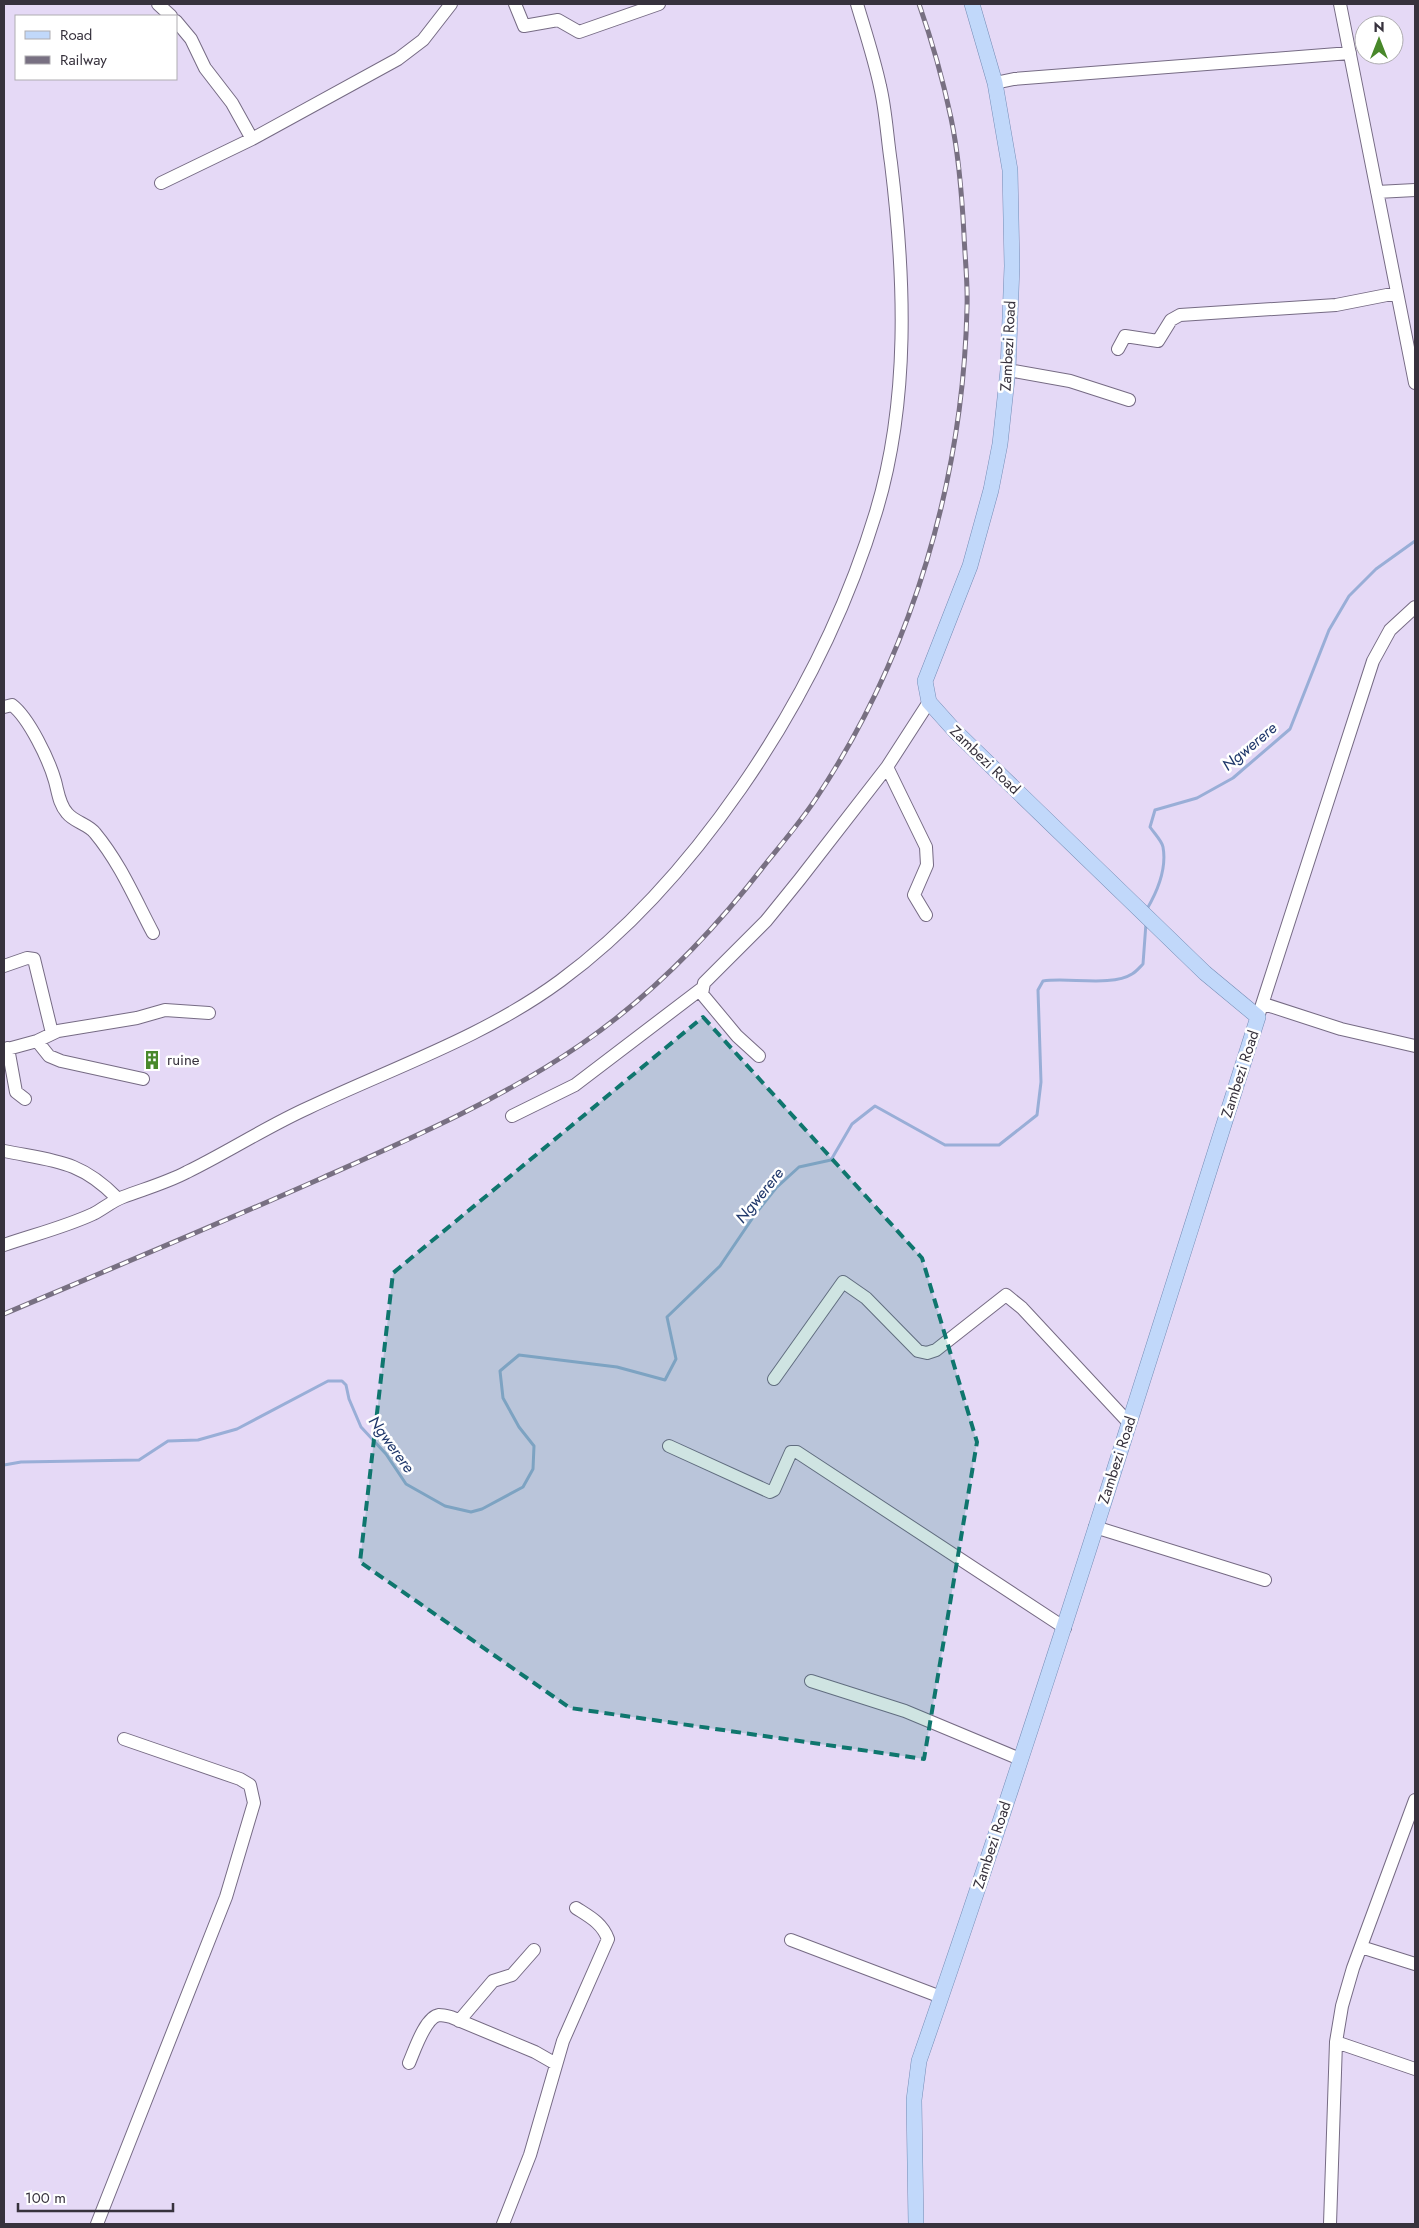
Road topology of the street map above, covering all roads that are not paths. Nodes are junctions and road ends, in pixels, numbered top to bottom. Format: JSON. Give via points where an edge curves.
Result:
{"nodes":[{"id":1,"x":158,"y":4,"type":"edge"},
{"id":2,"x":450,"y":4,"type":"edge"},
{"id":3,"x":515,"y":4,"type":"edge"},
{"id":4,"x":659,"y":4,"type":"edge"},
{"id":5,"x":857,"y":4,"type":"edge"},
{"id":6,"x":972,"y":4,"type":"edge"},
{"id":7,"x":1340,"y":4,"type":"edge"},
{"id":8,"x":169,"y":15,"type":"edge"},
{"id":9,"x":178,"y":23,"type":"edge"},
{"id":10,"x":1350,"y":53,"type":"junction"},
{"id":11,"x":995,"y":83,"type":"junction"},
{"id":12,"x":252,"y":139,"type":"junction"},
{"id":13,"x":161,"y":183,"type":"dead end"},
{"id":14,"x":1415,"y":190,"type":"edge"},
{"id":15,"x":1377,"y":192,"type":"junction"},
{"id":16,"x":1397,"y":293,"type":"junction"},
{"id":17,"x":1118,"y":349,"type":"dead end"},
{"id":18,"x":1008,"y":370,"type":"junction"},
{"id":19,"x":1415,"y":383,"type":"edge"},
{"id":20,"x":1129,"y":400,"type":"dead end"},
{"id":21,"x":1415,"y":607,"type":"edge"},
{"id":22,"x":929,"y":702,"type":"junction"},
{"id":23,"x":4,"y":707,"type":"edge"},
{"id":24,"x":887,"y":767,"type":"junction"},
{"id":25,"x":926,"y":915,"type":"dead end"},
{"id":26,"x":153,"y":933,"type":"dead end"},
{"id":27,"x":4,"y":966,"type":"edge"},
{"id":28,"x":702,"y":988,"type":"junction"},
{"id":29,"x":1261,"y":1011,"type":"junction"},
{"id":30,"x":209,"y":1013,"type":"dead end"},
{"id":31,"x":52,"y":1033,"type":"junction"},
{"id":32,"x":37,"y":1041,"type":"junction"},
{"id":33,"x":1415,"y":1046,"type":"edge"},
{"id":34,"x":6,"y":1049,"type":"edge"},
{"id":35,"x":759,"y":1056,"type":"dead end"},
{"id":36,"x":143,"y":1079,"type":"dead end"},
{"id":37,"x":25,"y":1099,"type":"dead end"},
{"id":38,"x":512,"y":1116,"type":"dead end"},
{"id":39,"x":4,"y":1151,"type":"edge"},
{"id":40,"x":117,"y":1198,"type":"junction"},
{"id":41,"x":4,"y":1245,"type":"edge"},
{"id":42,"x":774,"y":1379,"type":"dead end"},
{"id":43,"x":1129,"y":1423,"type":"junction"},
{"id":44,"x":669,"y":1446,"type":"dead end"},
{"id":45,"x":1095,"y":1527,"type":"junction"},
{"id":46,"x":1265,"y":1580,"type":"dead end"},
{"id":47,"x":1065,"y":1628,"type":"junction"},
{"id":48,"x":811,"y":1681,"type":"dead end"},
{"id":49,"x":124,"y":1739,"type":"dead end"},
{"id":50,"x":1020,"y":1759,"type":"junction"},
{"id":51,"x":1415,"y":1800,"type":"edge"},
{"id":52,"x":576,"y":1908,"type":"dead end"},
{"id":53,"x":791,"y":1940,"type":"dead end"},
{"id":54,"x":1361,"y":1947,"type":"junction"},
{"id":55,"x":534,"y":1950,"type":"dead end"},
{"id":56,"x":1415,"y":1964,"type":"edge"},
{"id":57,"x":941,"y":1997,"type":"junction"},
{"id":58,"x":459,"y":2020,"type":"junction"},
{"id":59,"x":1336,"y":2042,"type":"junction"},
{"id":60,"x":409,"y":2064,"type":"dead end"},
{"id":61,"x":556,"y":2064,"type":"junction"},
{"id":62,"x":1415,"y":2069,"type":"edge"},
{"id":63,"x":97,"y":2224,"type":"edge"},
{"id":64,"x":503,"y":2224,"type":"edge"},
{"id":65,"x":916,"y":2224,"type":"edge"},
{"id":66,"x":1330,"y":2224,"type":"edge"}],
"edges":[{"from":1,"to":8,"type":"street"},
{"from":2,"to":12,"type":"street","via":[[423,40],[398,59]]},
{"from":3,"to":4,"type":"street","via":[[524,26],[558,20],[579,32]]},
{"from":5,"to":40,"type":"street","via":[[881,90],[897,211],[901,287],[895,408],[877,509],[850,589],[816,666],[763,756],[723,814],[681,866],[607,943],[560,981],[477,1031],[293,1114],[187,1172]]},
{"from":6,"to":11,"type":"main road","name":"Zambezi Road"},
{"from":7,"to":10,"type":"street"},
{"from":9,"to":12,"type":"street","via":[[192,39],[205,68],[232,103]]},
{"from":10,"to":11,"type":"street"},
{"from":10,"to":15,"type":"street"},
{"from":11,"to":18,"type":"main road","name":"Zambezi Road","via":[[1010,170],[1012,266]]},
{"from":12,"to":13,"type":"street"},
{"from":14,"to":15,"type":"street"},
{"from":15,"to":16,"type":"street"},
{"from":16,"to":17,"type":"street","via":[[1336,305],[1180,315],[1171,320],[1158,341],[1124,336]]},
{"from":16,"to":19,"type":"street"},
{"from":18,"to":20,"type":"street","via":[[1070,381]]},
{"from":18,"to":22,"type":"main road","name":"Zambezi Road","via":[[1000,444],[989,500],[970,566],[925,681]]},
{"from":21,"to":29,"type":"street","via":[[1390,630],[1373,661]]},
{"from":22,"to":24,"type":"street"},
{"from":22,"to":29,"type":"main road","name":"Zambezi Road","via":[[1205,973]]},
{"from":23,"to":26,"type":"street","via":[[12,705],[29,727],[68,814],[94,830],[130,887]]},
{"from":24,"to":25,"type":"street","via":[[926,847],[927,864],[914,895]]},
{"from":24,"to":28,"type":"street","via":[[766,922]]},
{"from":27,"to":31,"type":"street","via":[[27,958],[34,959]]},
{"from":28,"to":35,"type":"street","via":[[702,994],[737,1036]]},
{"from":28,"to":38,"type":"street","via":[[575,1084]]},
{"from":29,"to":33,"type":"street"},
{"from":29,"to":43,"type":"main road","name":"Zambezi Road"},
{"from":30,"to":31,"type":"street","via":[[165,1010]]},
{"from":31,"to":32,"type":"street"},
{"from":32,"to":34,"type":"street"},
{"from":32,"to":36,"type":"street","via":[[49,1056],[61,1062]]},
{"from":34,"to":37,"type":"street","via":[[16,1092]]},
{"from":39,"to":40,"type":"street","via":[[79,1168],[94,1176]]},
{"from":40,"to":41,"type":"street","via":[[92,1214]]},
{"from":42,"to":43,"type":"street","via":[[843,1282],[866,1298],[918,1351],[927,1353],[936,1350],[1006,1295],[1022,1308]]},
{"from":43,"to":45,"type":"main road","name":"Zambezi Road"},
{"from":44,"to":47,"type":"street","via":[[770,1492],[774,1490],[792,1452],[797,1452]]},
{"from":45,"to":46,"type":"street"},
{"from":45,"to":47,"type":"main road","name":"Zambezi Road"},
{"from":47,"to":50,"type":"main road","name":"Zambezi Road"},
{"from":48,"to":50,"type":"street","via":[[905,1711]]},
{"from":49,"to":63,"type":"street","via":[[240,1780],[250,1786],[254,1803],[226,1897]]},
{"from":50,"to":57,"type":"main road","name":"Zambezi Road"},
{"from":51,"to":54,"type":"street"},
{"from":52,"to":61,"type":"street","via":[[594,1920],[608,1939]]},
{"from":53,"to":57,"type":"street"},
{"from":54,"to":56,"type":"street"},
{"from":54,"to":59,"type":"street","via":[[1342,2006]]},
{"from":55,"to":58,"type":"street","via":[[512,1975],[493,1981]]},
{"from":57,"to":65,"type":"main road","name":"Zambezi Road","via":[[919,2061],[914,2100]]},
{"from":58,"to":60,"type":"street","via":[[441,2015],[433,2018],[424,2029]]},
{"from":58,"to":61,"type":"street"},
{"from":59,"to":62,"type":"street"},
{"from":59,"to":66,"type":"street"},
{"from":61,"to":64,"type":"street","via":[[530,2155]]}]}
